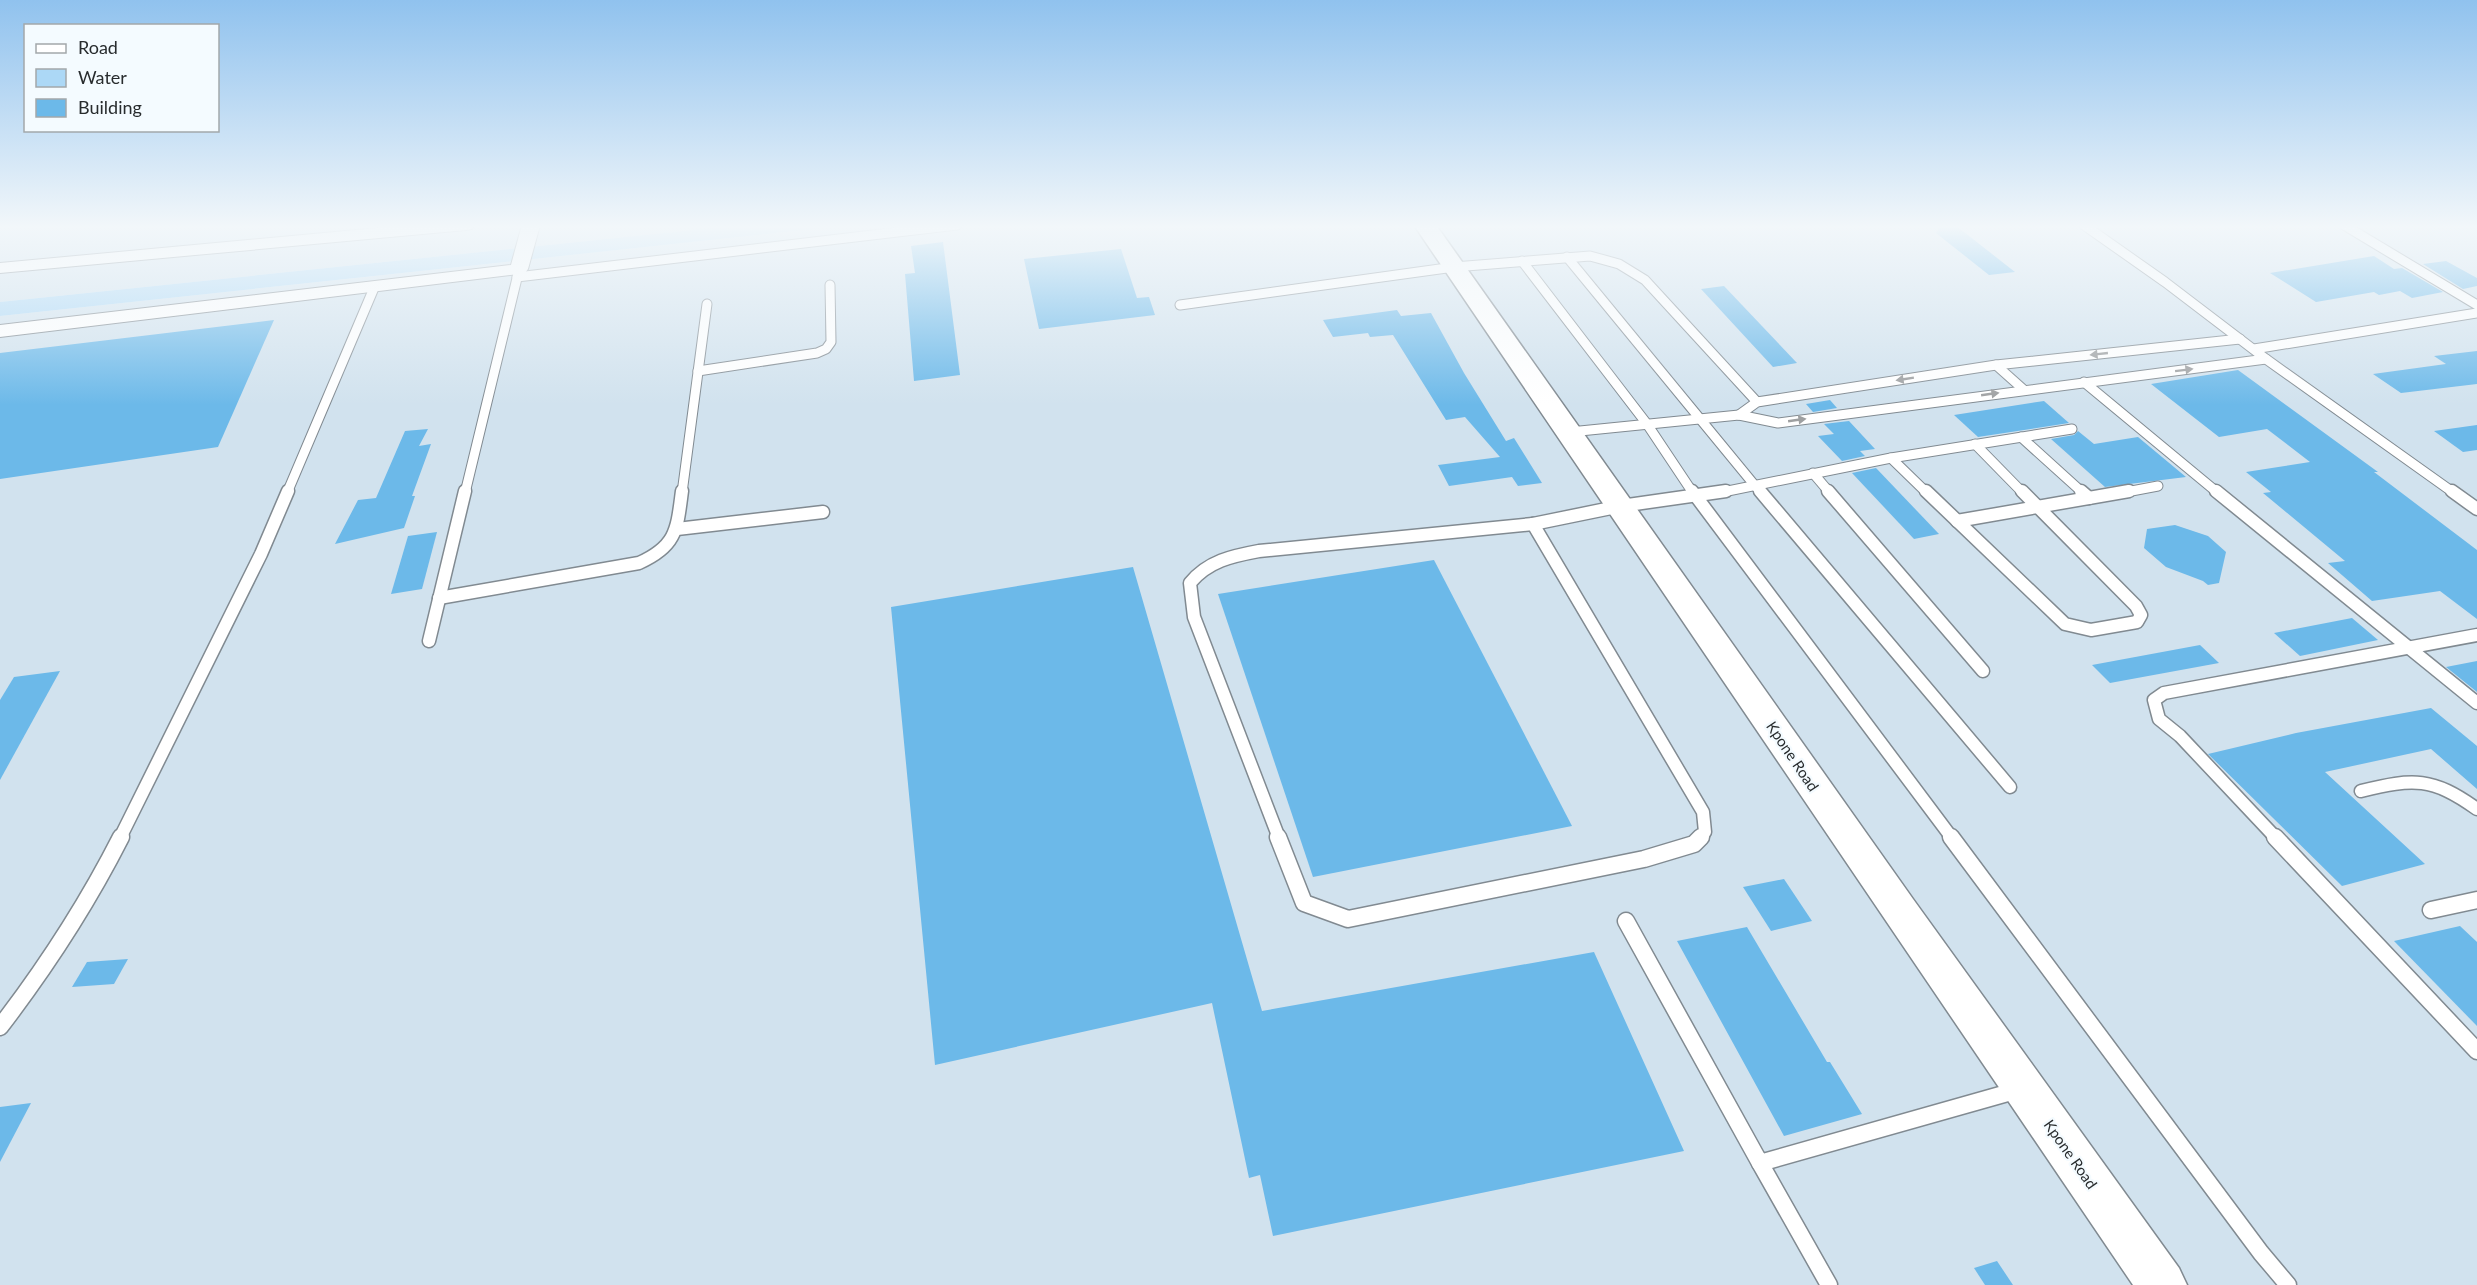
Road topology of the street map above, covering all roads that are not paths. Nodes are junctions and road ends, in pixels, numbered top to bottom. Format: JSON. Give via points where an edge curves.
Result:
{"nodes":[{"id":1,"x":392,"y":285,"type":"edge"},
{"id":2,"x":515,"y":285,"type":"edge"},
{"id":3,"x":830,"y":285,"type":"dead end"},
{"id":4,"x":1324,"y":285,"type":"edge"},
{"id":5,"x":1467,"y":285,"type":"edge"},
{"id":6,"x":1540,"y":285,"type":"edge"},
{"id":7,"x":1591,"y":285,"type":"edge"},
{"id":8,"x":1650,"y":285,"type":"edge"},
{"id":9,"x":2169,"y":285,"type":"edge"},
{"id":10,"x":2444,"y":285,"type":"edge"},
{"id":11,"x":374,"y":288,"type":"junction"},
{"id":12,"x":707,"y":304,"type":"dead end"},
{"id":13,"x":1180,"y":305,"type":"dead end"},
{"id":14,"x":2477,"y":305,"type":"edge"},
{"id":15,"x":2477,"y":313,"type":"edge"},
{"id":16,"x":0,"y":331,"type":"edge"},
{"id":17,"x":2240,"y":339,"type":"junction"},
{"id":18,"x":2254,"y":349,"type":"junction"},
{"id":19,"x":2266,"y":359,"type":"junction"},
{"id":20,"x":1996,"y":365,"type":"junction"},
{"id":21,"x":698,"y":371,"type":"junction"},
{"id":22,"x":2084,"y":382,"type":"junction"},
{"id":23,"x":2024,"y":390,"type":"junction"},
{"id":24,"x":1757,"y":402,"type":"junction"},
{"id":25,"x":1739,"y":415,"type":"junction"},
{"id":26,"x":1702,"y":419,"type":"junction"},
{"id":27,"x":1647,"y":424,"type":"junction"},
{"id":28,"x":2072,"y":429,"type":"dead end"},
{"id":29,"x":1570,"y":432,"type":"junction"},
{"id":30,"x":2021,"y":437,"type":"junction"},
{"id":31,"x":1975,"y":444,"type":"junction"},
{"id":32,"x":1891,"y":458,"type":"junction"},
{"id":33,"x":1813,"y":473,"type":"junction"},
{"id":34,"x":1755,"y":485,"type":"junction"},
{"id":35,"x":2158,"y":486,"type":"dead end"},
{"id":36,"x":1696,"y":497,"type":"junction"},
{"id":37,"x":2089,"y":498,"type":"junction"},
{"id":38,"x":1621,"y":506,"type":"junction"},
{"id":39,"x":2038,"y":507,"type":"junction"},
{"id":40,"x":2477,"y":509,"type":"edge"},
{"id":41,"x":823,"y":512,"type":"dead end"},
{"id":42,"x":1957,"y":521,"type":"junction"},
{"id":43,"x":1533,"y":524,"type":"junction"},
{"id":44,"x":677,"y":529,"type":"junction"},
{"id":45,"x":439,"y":598,"type":"junction"},
{"id":46,"x":2477,"y":635,"type":"edge"},
{"id":47,"x":429,"y":641,"type":"dead end"},
{"id":48,"x":2410,"y":647,"type":"junction"},
{"id":49,"x":1983,"y":671,"type":"dead end"},
{"id":50,"x":2477,"y":703,"type":"edge"},
{"id":51,"x":2010,"y":787,"type":"dead end"},
{"id":52,"x":2361,"y":791,"type":"dead end"},
{"id":53,"x":2477,"y":809,"type":"edge"},
{"id":54,"x":2474,"y":903,"type":"edge"},
{"id":55,"x":2431,"y":910,"type":"dead end"},
{"id":56,"x":1626,"y":921,"type":"dead end"},
{"id":57,"x":0,"y":1027,"type":"edge"},
{"id":58,"x":2477,"y":1051,"type":"edge"},
{"id":59,"x":2025,"y":1089,"type":"junction"},
{"id":60,"x":1760,"y":1163,"type":"junction"},
{"id":61,"x":1829,"y":1285,"type":"edge"},
{"id":62,"x":2162,"y":1285,"type":"edge"},
{"id":63,"x":2288,"y":1285,"type":"edge"}],
"edges":[{"from":1,"to":11,"type":"street"},
{"from":2,"to":45,"type":"lane"},
{"from":3,"to":21,"type":"lane","via":[[831,342],[826,349],[806,356]]},
{"from":4,"to":13,"type":"lane"},
{"from":5,"to":29,"type":"main road","name":"Kpone Road"},
{"from":6,"to":27,"type":"lane"},
{"from":7,"to":26,"type":"lane"},
{"from":8,"to":24,"type":"lane"},
{"from":9,"to":17,"type":"lane"},
{"from":10,"to":14,"type":"lane"},
{"from":11,"to":16,"type":"street"},
{"from":11,"to":57,"type":"lane","via":[[261,554],[103,872],[74,923]]},
{"from":12,"to":21,"type":"lane"},
{"from":15,"to":18,"type":"lane"},
{"from":17,"to":18,"type":"lane"},
{"from":17,"to":20,"type":"lane","one_way":true},
{"from":18,"to":19,"type":"lane"},
{"from":22,"to":19,"type":"lane","one_way":true},
{"from":19,"to":40,"type":"lane"},
{"from":20,"to":23,"type":"lane"},
{"from":20,"to":24,"type":"lane","one_way":true},
{"from":21,"to":44,"type":"lane"},
{"from":22,"to":23,"type":"lane"},
{"from":22,"to":48,"type":"lane"},
{"from":25,"to":23,"type":"lane","one_way":true,"via":[[1778,423]]},
{"from":24,"to":25,"type":"lane"},
{"from":25,"to":26,"type":"lane"},
{"from":26,"to":27,"type":"lane"},
{"from":26,"to":34,"type":"lane"},
{"from":27,"to":29,"type":"lane"},
{"from":27,"to":36,"type":"lane"},
{"from":28,"to":30,"type":"lane"},
{"from":29,"to":38,"type":"main road","name":"Kpone Road"},
{"from":30,"to":31,"type":"lane"},
{"from":30,"to":37,"type":"lane"},
{"from":31,"to":32,"type":"lane"},
{"from":31,"to":39,"type":"lane"},
{"from":32,"to":33,"type":"lane"},
{"from":32,"to":42,"type":"lane"},
{"from":33,"to":34,"type":"lane"},
{"from":33,"to":49,"type":"lane"},
{"from":34,"to":36,"type":"lane"},
{"from":34,"to":51,"type":"lane"},
{"from":35,"to":37,"type":"lane"},
{"from":36,"to":38,"type":"lane"},
{"from":36,"to":63,"type":"lane","via":[[2260,1253]]},
{"from":37,"to":39,"type":"lane"},
{"from":38,"to":43,"type":"lane"},
{"from":38,"to":59,"type":"main road","name":"Kpone Road"},
{"from":39,"to":42,"type":"lane"},
{"from":39,"to":42,"type":"lane","via":[[2136,606],[2141,615],[2137,622],[2091,630],[2066,624]]},
{"from":41,"to":44,"type":"lane"},
{"from":43,"to":43,"type":"lane","via":[[1703,812],[1705,832],[1694,844],[1644,859],[1348,919],[1304,903],[1194,617],[1190,583],[1198,571],[1223,557]]},
{"from":44,"to":45,"type":"lane","via":[[671,544],[639,563]]},
{"from":45,"to":47,"type":"lane"},
{"from":46,"to":48,"type":"lane"},
{"from":48,"to":50,"type":"lane"},
{"from":48,"to":58,"type":"lane","via":[[2164,693],[2154,700],[2159,718]]},
{"from":52,"to":53,"type":"lane","via":[[2418,780],[2437,784]]},
{"from":54,"to":55,"type":"lane"},
{"from":56,"to":60,"type":"lane"},
{"from":59,"to":60,"type":"lane"},
{"from":59,"to":62,"type":"main road","name":"Kpone Road"},
{"from":60,"to":61,"type":"lane"}]}
